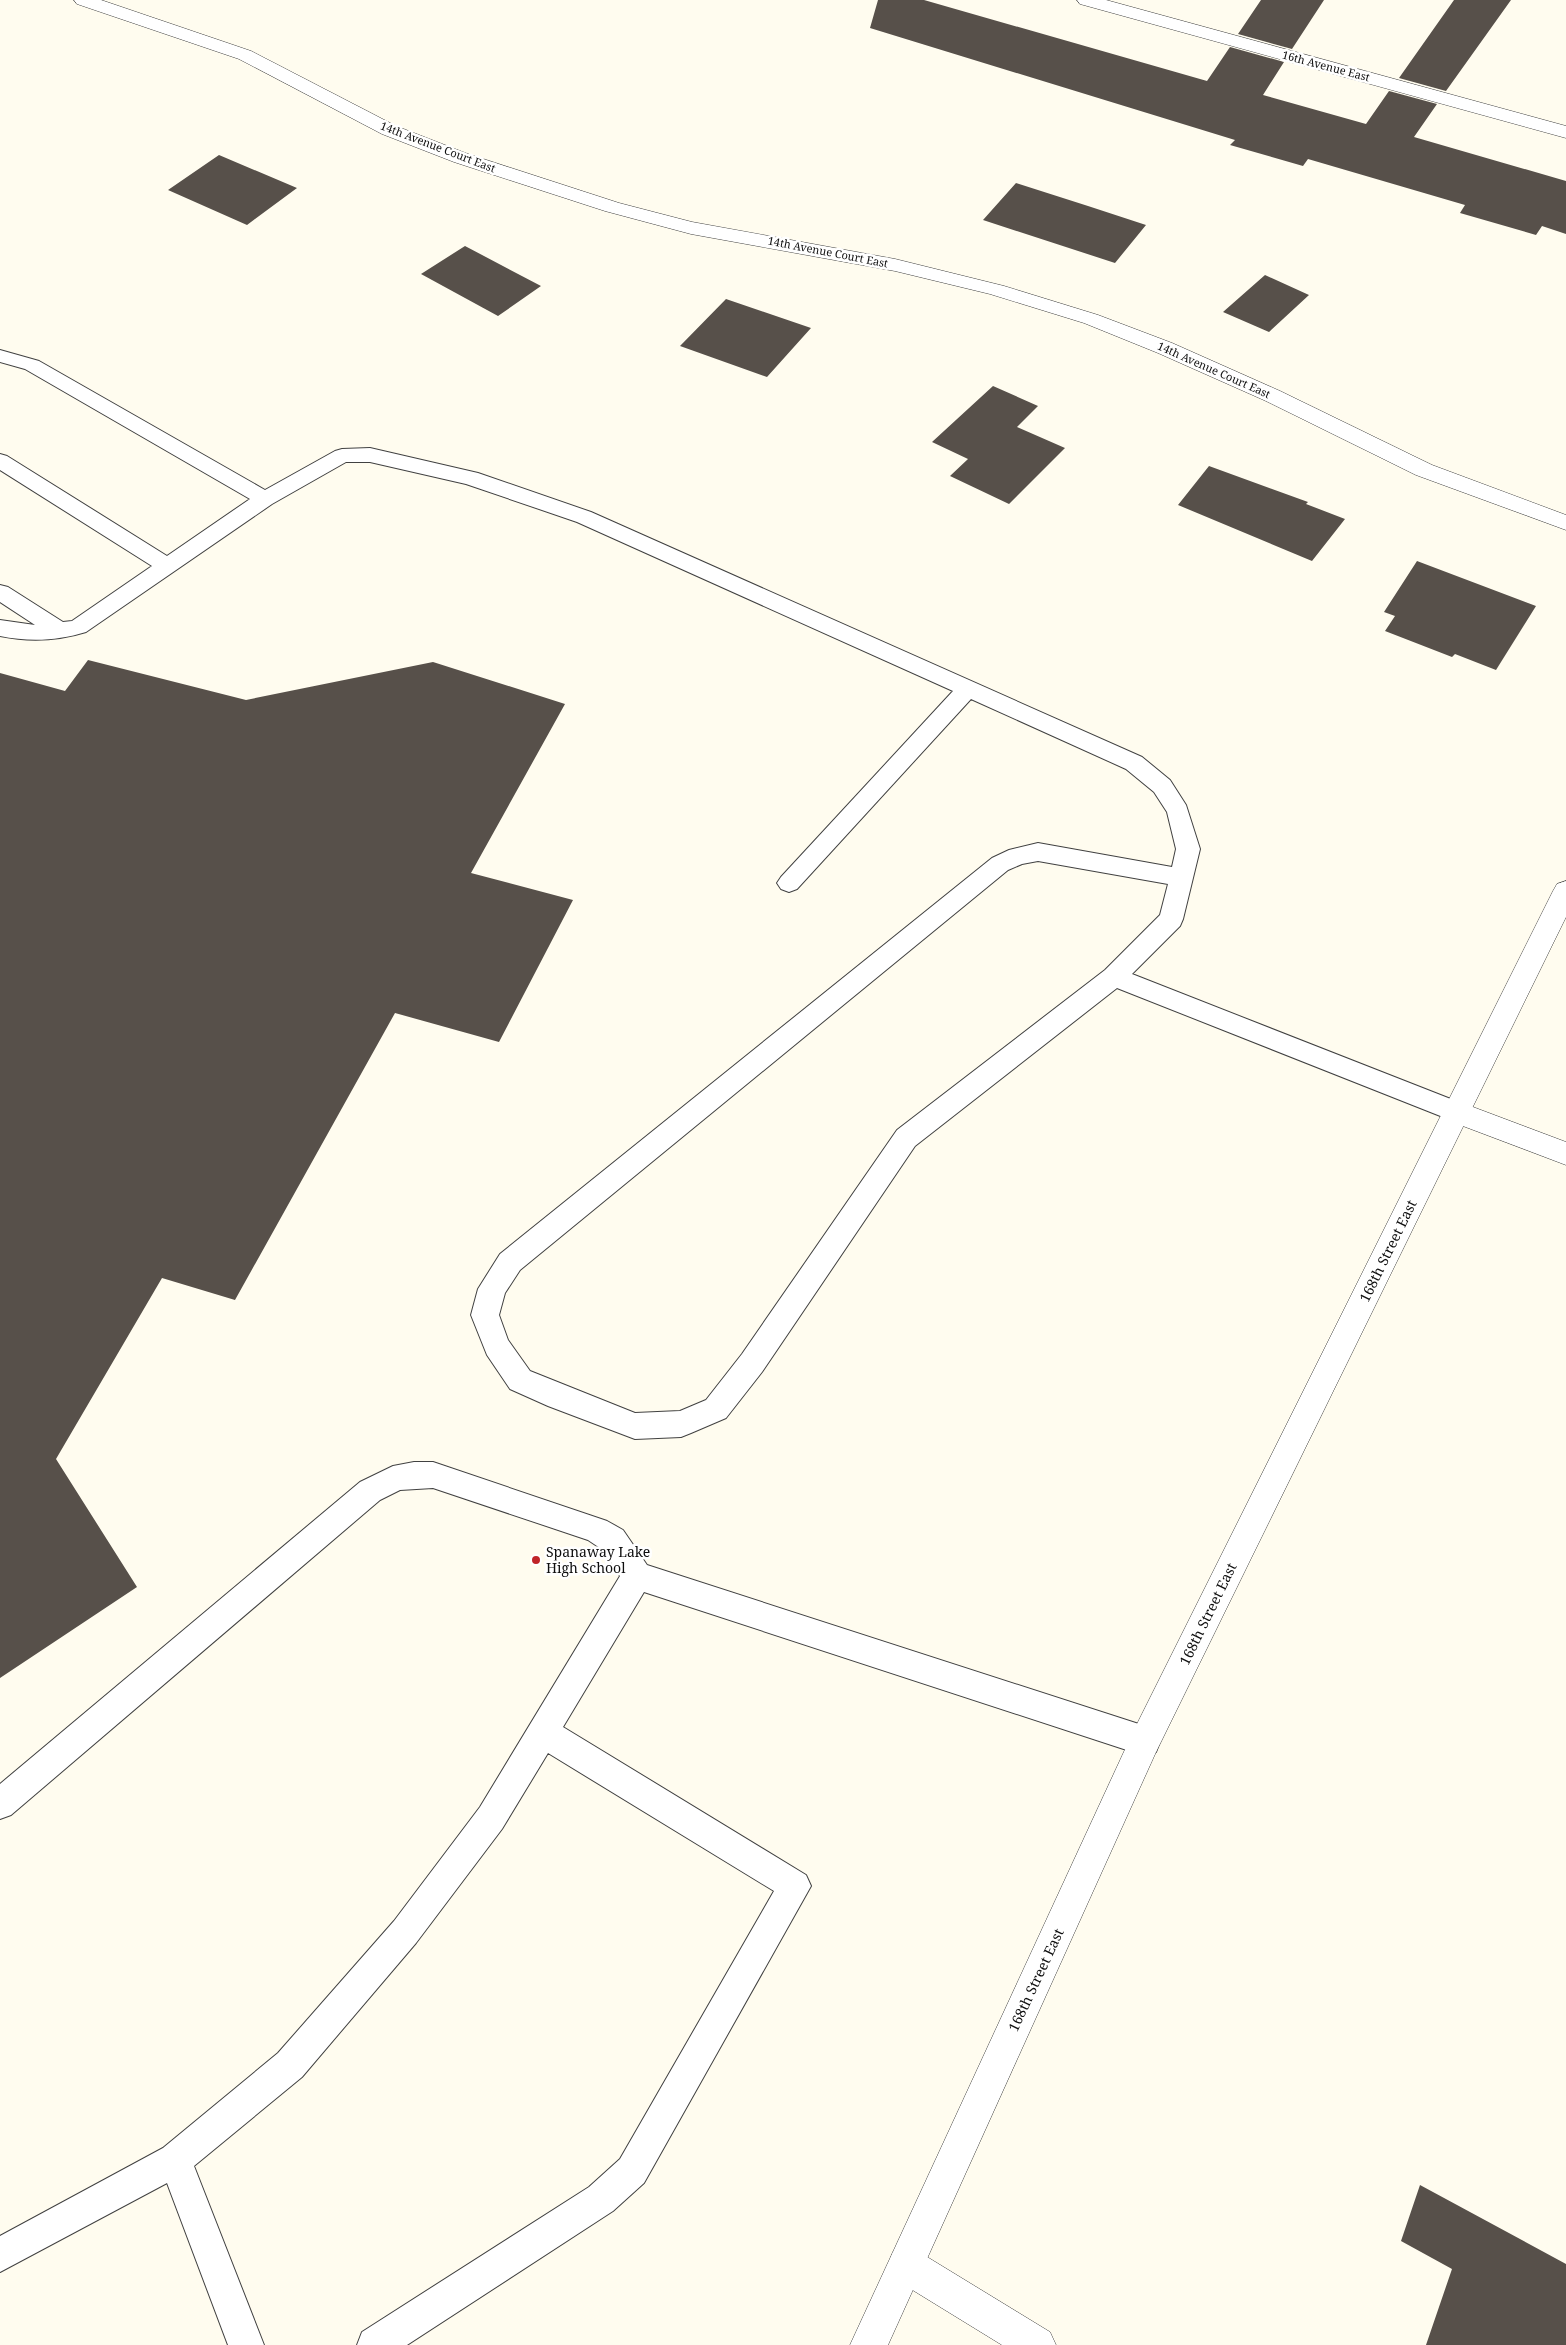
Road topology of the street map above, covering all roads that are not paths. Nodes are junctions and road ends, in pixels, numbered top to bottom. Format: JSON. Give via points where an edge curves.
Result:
{"nodes":[{"id":1,"x":83,"y":0,"type":"edge"},
{"id":2,"x":1086,"y":0,"type":"edge"},
{"id":3,"x":1566,"y":132,"type":"edge"},
{"id":4,"x":0,"y":356,"type":"edge"},
{"id":5,"x":0,"y":461,"type":"edge"},
{"id":6,"x":265,"y":498,"type":"junction"},
{"id":7,"x":1566,"y":523,"type":"edge"},
{"id":8,"x":167,"y":566,"type":"junction"},
{"id":9,"x":0,"y":592,"type":"edge"},
{"id":10,"x":0,"y":628,"type":"edge"},
{"id":11,"x":60,"y":631,"type":"junction"},
{"id":12,"x":968,"y":689,"type":"junction"},
{"id":13,"x":1180,"y":878,"type":"junction"},
{"id":14,"x":789,"y":883,"type":"dead end"},
{"id":15,"x":1566,"y":891,"type":"edge"},
{"id":16,"x":1114,"y":977,"type":"junction"},
{"id":17,"x":1457,"y":1112,"type":"junction"},
{"id":18,"x":1566,"y":1154,"type":"edge"},
{"id":19,"x":637,"y":1576,"type":"junction"},
{"id":20,"x":542,"y":1732,"type":"junction"},
{"id":21,"x":1145,"y":1741,"type":"junction"},
{"id":22,"x":0,"y":1804,"type":"edge"},
{"id":23,"x":175,"y":2160,"type":"junction"},
{"id":24,"x":0,"y":2255,"type":"edge"},
{"id":25,"x":906,"y":2265,"type":"junction"},
{"id":26,"x":246,"y":2345,"type":"edge"},
{"id":27,"x":375,"y":2345,"type":"edge"},
{"id":28,"x":869,"y":2345,"type":"edge"},
{"id":29,"x":1037,"y":2345,"type":"edge"}],
"edges":[{"from":1,"to":7,"type":"street","name":"14th Avenue Court East","via":[[245,55],[389,130],[452,155],[612,207],[691,228],[895,264],[1091,319],[1273,396],[1424,470]]},
{"from":2,"to":3,"type":"street","name":"16th Avenue East"},
{"from":4,"to":6,"type":"lane","via":[[32,365]]},
{"from":5,"to":8,"type":"lane"},
{"from":6,"to":8,"type":"lane"},
{"from":6,"to":12,"type":"lane","via":[[342,456],[370,455],[471,478],[584,517]]},
{"from":8,"to":11,"type":"lane","via":[[78,627]]},
{"from":9,"to":11,"type":"lane"},
{"from":10,"to":11,"type":"lane","via":[[25,634]]},
{"from":12,"to":13,"type":"lane","via":[[1134,763],[1162,786],[1178,811],[1188,849]]},
{"from":12,"to":14,"type":"lane"},
{"from":13,"to":16,"type":"lane","via":[[1171,919]]},
{"from":13,"to":16,"type":"lane","via":[[1038,852],[1016,856],[1000,864],[510,1262],[492,1289],[486,1315],[497,1346],[520,1380],[636,1426],[681,1424],[716,1408],[752,1363],[906,1138]]},
{"from":15,"to":17,"type":"street","name":"168th Street East"},
{"from":16,"to":17,"type":"lane"},
{"from":17,"to":18,"type":"street"},
{"from":17,"to":21,"type":"street","name":"168th Street East"},
{"from":19,"to":20,"type":"lane"},
{"from":19,"to":21,"type":"lane"},
{"from":19,"to":22,"type":"lane","via":[[613,1540],[597,1530],[433,1475],[408,1474],[394,1478],[370,1491]]},
{"from":20,"to":23,"type":"lane","via":[[490,1818],[405,1932],[290,2065]]},
{"from":20,"to":27,"type":"lane","via":[[795,1886],[632,2171],[601,2199]]},
{"from":21,"to":25,"type":"street","name":"168th Street East"},
{"from":23,"to":24,"type":"lane"},
{"from":23,"to":26,"type":"lane"},
{"from":25,"to":28,"type":"street","name":"168th Street East"},
{"from":25,"to":29,"type":"street"}]}
